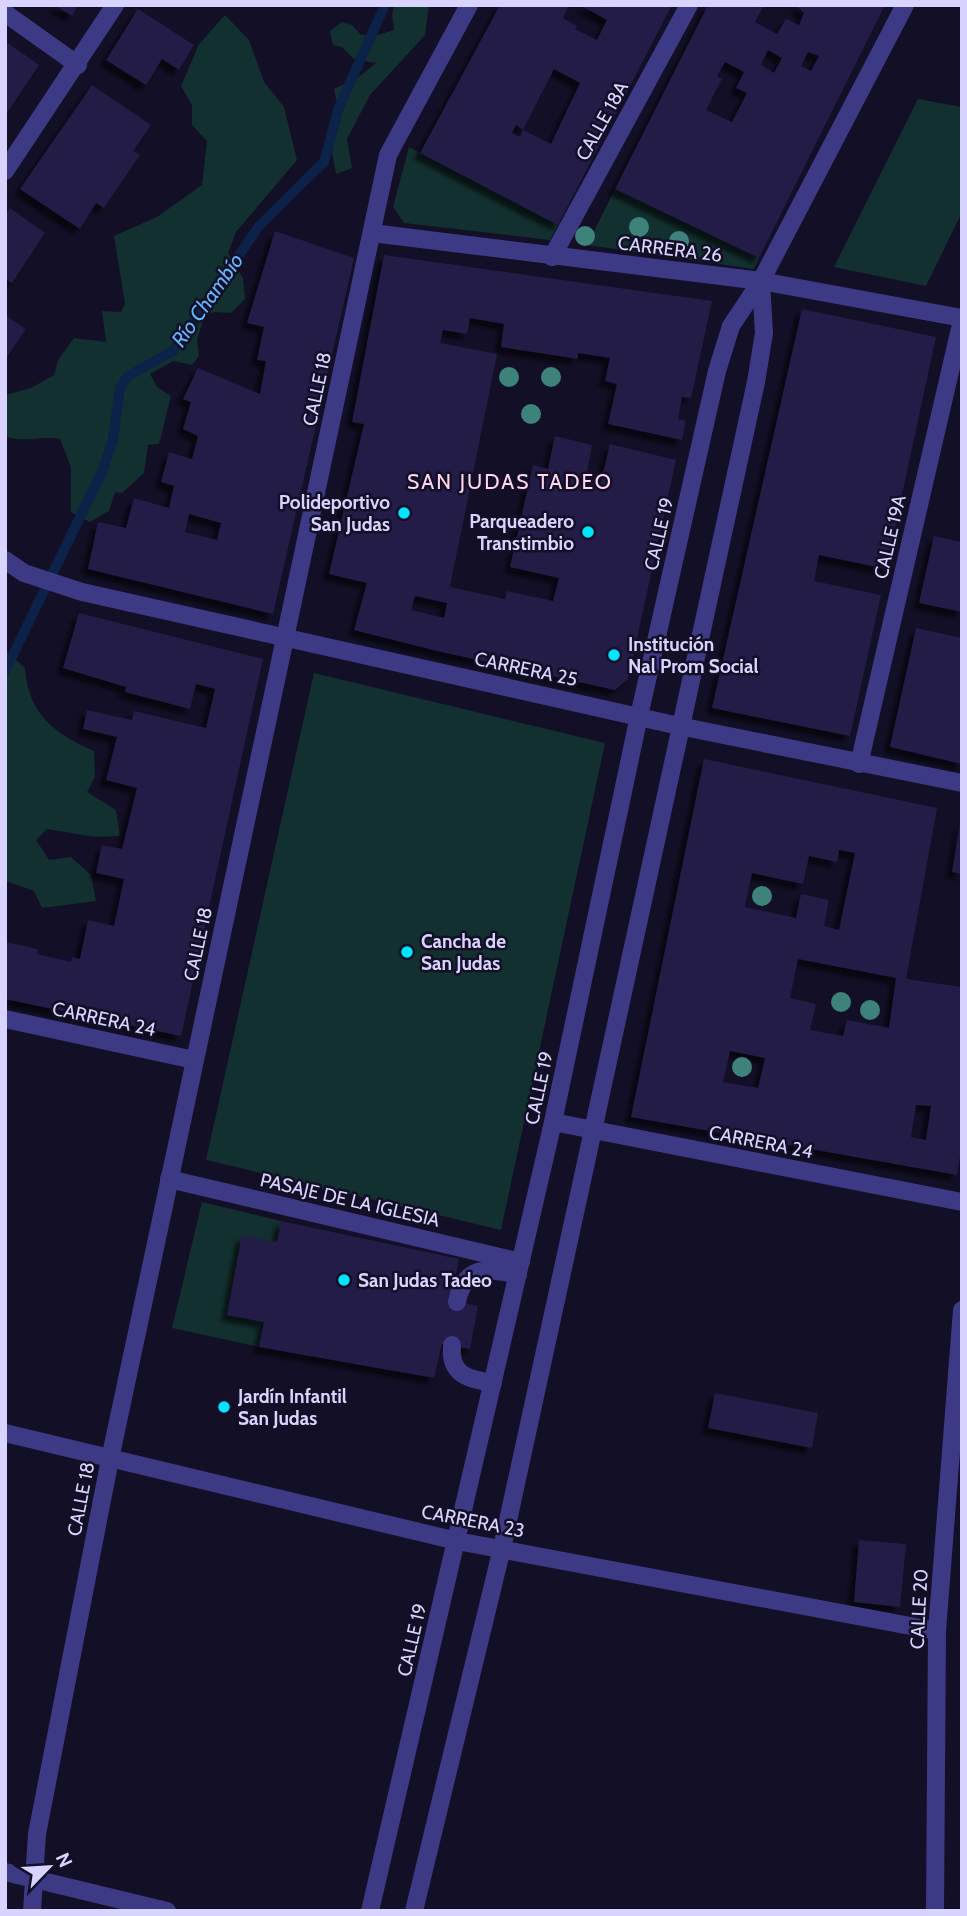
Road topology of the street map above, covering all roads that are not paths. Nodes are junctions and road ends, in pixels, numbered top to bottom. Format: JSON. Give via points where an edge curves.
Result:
{"nodes":[{"id":1,"x":115,"y":5,"type":"edge"},
{"id":2,"x":469,"y":5,"type":"edge"},
{"id":3,"x":689,"y":5,"type":"edge"},
{"id":4,"x":905,"y":5,"type":"edge"},
{"id":5,"x":5,"y":13,"type":"edge"},
{"id":6,"x":78,"y":65,"type":"junction"},
{"id":7,"x":5,"y":171,"type":"edge"},
{"id":8,"x":372,"y":233,"type":"junction"},
{"id":9,"x":552,"y":257,"type":"junction"},
{"id":10,"x":761,"y":281,"type":"junction"},
{"id":11,"x":962,"y":319,"type":"edge"},
{"id":12,"x":5,"y":560,"type":"edge"},
{"id":13,"x":286,"y":638,"type":"junction"},
{"id":14,"x":639,"y":716,"type":"junction"},
{"id":15,"x":679,"y":726,"type":"junction"},
{"id":16,"x":859,"y":764,"type":"junction"},
{"id":17,"x":962,"y":783,"type":"edge"},
{"id":18,"x":5,"y":1019,"type":"edge"},
{"id":19,"x":194,"y":1059,"type":"junction"},
{"id":20,"x":553,"y":1122,"type":"junction"},
{"id":21,"x":593,"y":1131,"type":"junction"},
{"id":22,"x":169,"y":1179,"type":"junction"},
{"id":23,"x":962,"y":1202,"type":"edge"},
{"id":24,"x":520,"y":1268,"type":"junction"},
{"id":25,"x":457,"y":1302,"type":"dead end"},
{"id":26,"x":962,"y":1310,"type":"edge"},
{"id":27,"x":452,"y":1345,"type":"dead end"},
{"id":28,"x":493,"y":1383,"type":"junction"},
{"id":29,"x":5,"y":1433,"type":"edge"},
{"id":30,"x":110,"y":1459,"type":"junction"},
{"id":31,"x":457,"y":1541,"type":"junction"},
{"id":32,"x":502,"y":1548,"type":"junction"},
{"id":33,"x":937,"y":1632,"type":"junction"},
{"id":34,"x":5,"y":1872,"type":"edge"},
{"id":35,"x":32,"y":1878,"type":"junction"},
{"id":36,"x":32,"y":1911,"type":"edge"},
{"id":37,"x":167,"y":1911,"type":"edge"},
{"id":38,"x":370,"y":1911,"type":"edge"},
{"id":39,"x":414,"y":1911,"type":"edge"},
{"id":40,"x":934,"y":1911,"type":"edge"}],
"edges":[{"from":1,"to":6,"type":"street"},
{"from":2,"to":8,"type":"street","name":"CALLE 18","via":[[388,155]]},
{"from":3,"to":9,"type":"street","name":"CALLE 18A"},
{"from":4,"to":10,"type":"street","name":"CALLE 19"},
{"from":5,"to":6,"type":"street"},
{"from":6,"to":7,"type":"street"},
{"from":8,"to":9,"type":"street","name":"CARRERA 26"},
{"from":8,"to":13,"type":"street","name":"CALLE 18"},
{"from":9,"to":10,"type":"street","name":"CARRERA 26"},
{"from":10,"to":11,"type":"street","name":"CARRERA 26"},
{"from":10,"to":14,"type":"street","name":"CALLE 19","via":[[730,326],[717,371]]},
{"from":10,"to":15,"type":"street","via":[[764,333],[756,382]]},
{"from":11,"to":16,"type":"street","name":"CALLE 19A"},
{"from":12,"to":13,"type":"street","name":"CARRERA 25","via":[[24,573],[82,592]]},
{"from":13,"to":14,"type":"street","name":"CARRERA 25"},
{"from":13,"to":19,"type":"street","name":"CALLE 18"},
{"from":14,"to":15,"type":"street","name":"CARRERA 25"},
{"from":14,"to":20,"type":"street","name":"CALLE 19"},
{"from":15,"to":16,"type":"street","name":"CARRERA 25"},
{"from":15,"to":21,"type":"street"},
{"from":16,"to":17,"type":"street","name":"CARRERA 25"},
{"from":18,"to":19,"type":"street","name":"CARRERA 24"},
{"from":19,"to":22,"type":"street","name":"CALLE 18"},
{"from":20,"to":21,"type":"street","name":"CARRERA 24"},
{"from":20,"to":24,"type":"street","name":"CALLE 19"},
{"from":21,"to":23,"type":"street","name":"CARRERA 24"},
{"from":21,"to":32,"type":"street"},
{"from":22,"to":24,"type":"street","name":"PASAJE DE LA IGLESIA"},
{"from":22,"to":30,"type":"street","name":"CALLE 18"},
{"from":24,"to":25,"type":"street","via":[[477,1271],[464,1281]]},
{"from":24,"to":28,"type":"street","name":"CALLE 19"},
{"from":26,"to":33,"type":"street","name":"CALLE 20"},
{"from":27,"to":28,"type":"street","via":[[455,1370],[463,1377]]},
{"from":28,"to":31,"type":"street","name":"CALLE 19"},
{"from":29,"to":30,"type":"street","name":"CARRERA 23"},
{"from":30,"to":31,"type":"street","name":"CARRERA 23"},
{"from":30,"to":35,"type":"street","name":"CALLE 18"},
{"from":31,"to":32,"type":"street","name":"CARRERA 23"},
{"from":31,"to":38,"type":"street","name":"CALLE 19"},
{"from":32,"to":33,"type":"street","name":"CARRERA 23"},
{"from":32,"to":39,"type":"street"},
{"from":33,"to":40,"type":"street","name":"CALLE 20"},
{"from":34,"to":35,"type":"street"},
{"from":35,"to":36,"type":"street","name":"CALLE 18"},
{"from":35,"to":37,"type":"street"}]}
